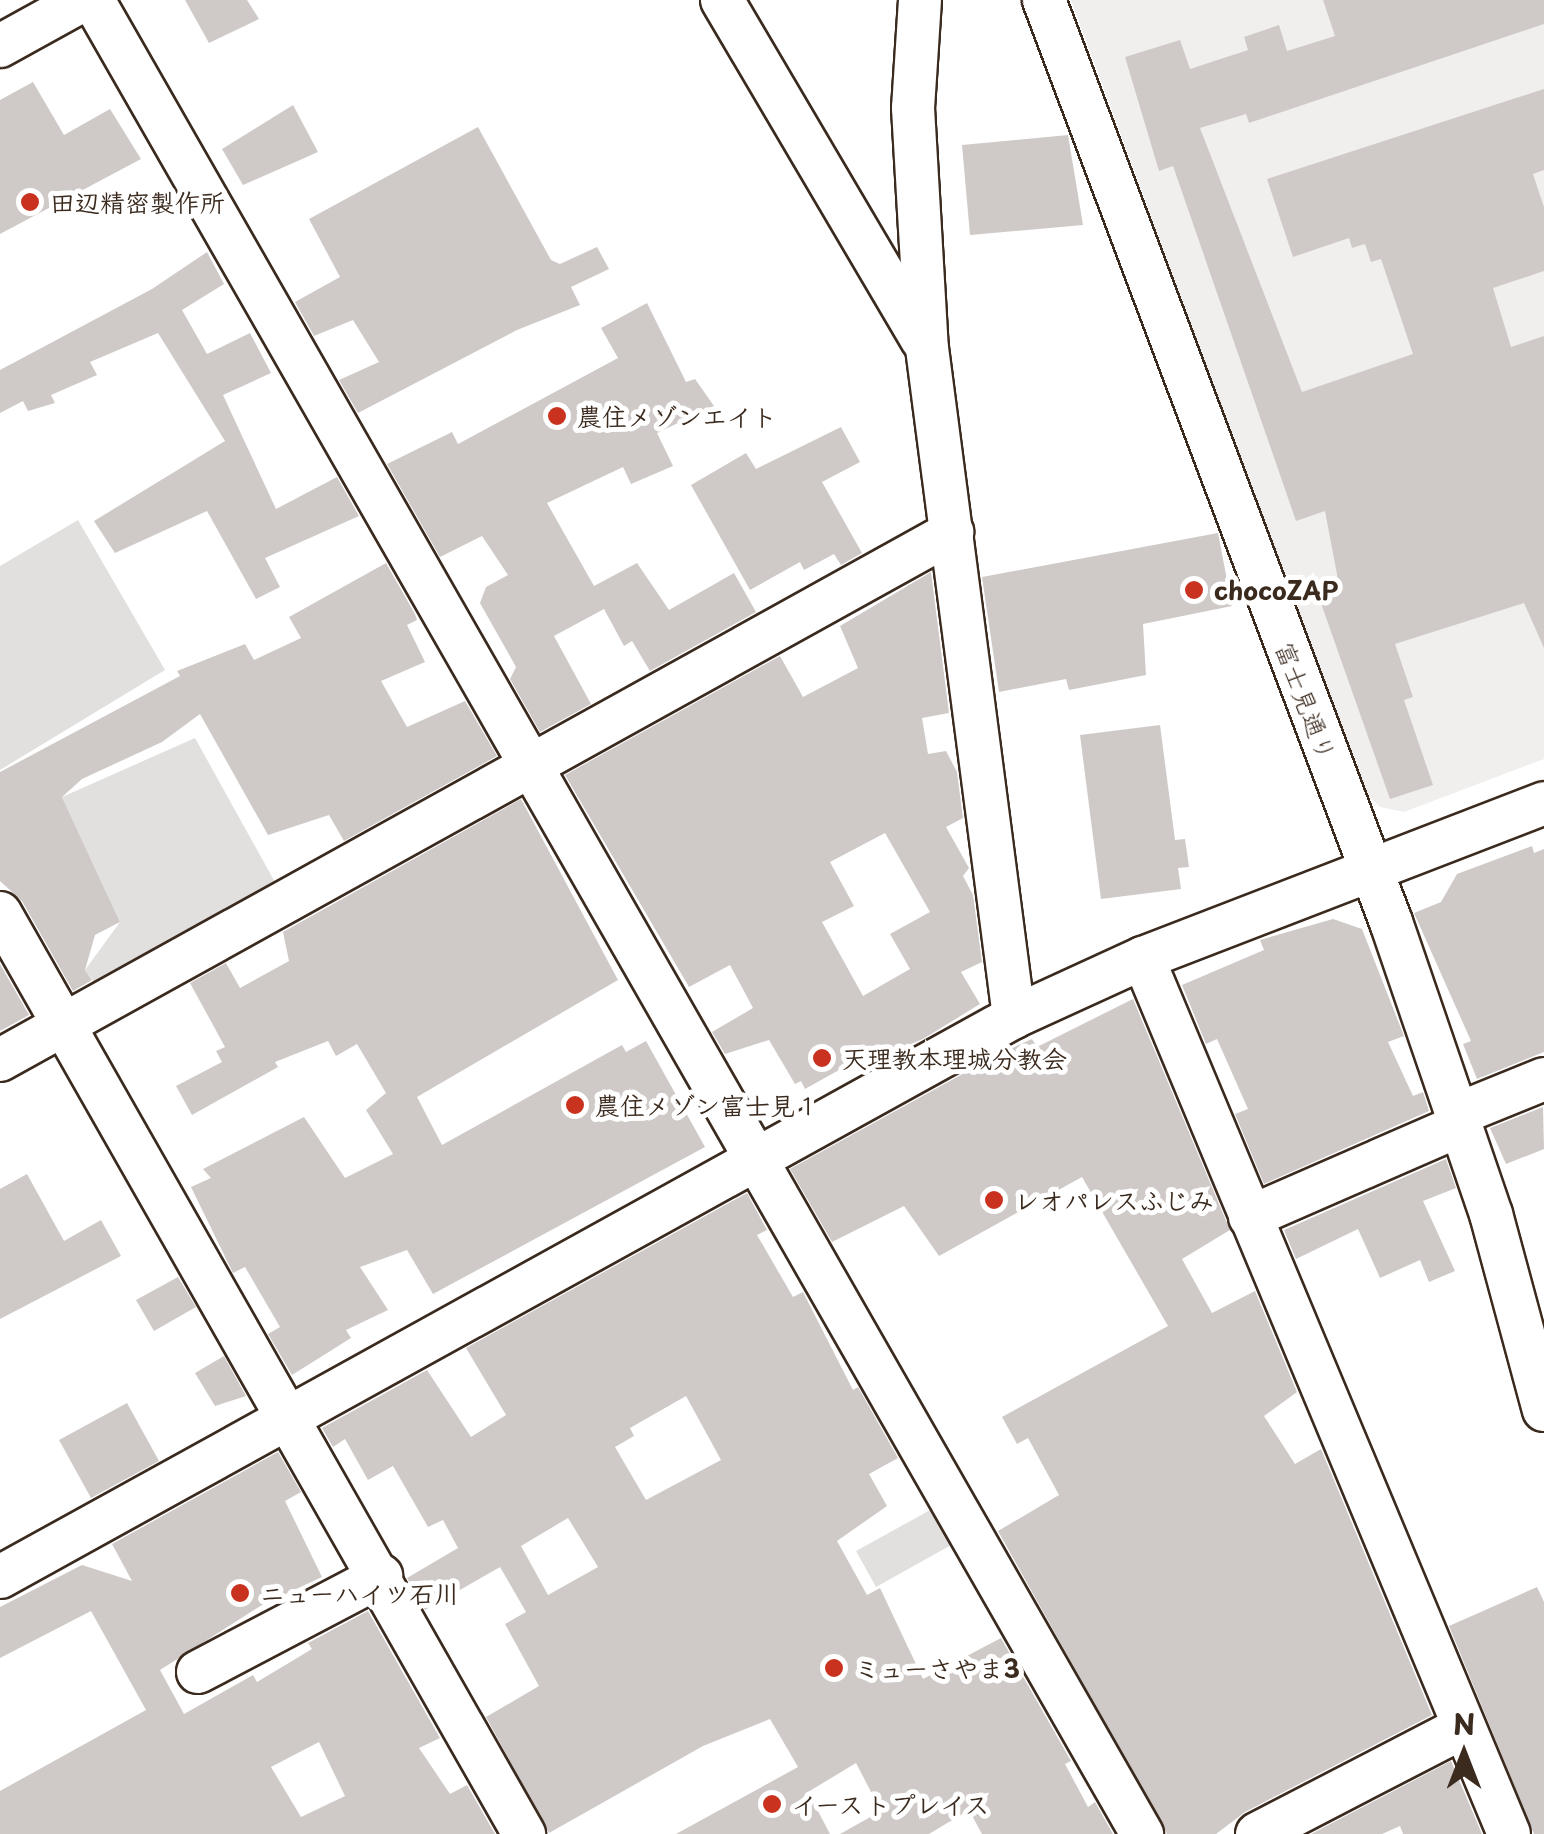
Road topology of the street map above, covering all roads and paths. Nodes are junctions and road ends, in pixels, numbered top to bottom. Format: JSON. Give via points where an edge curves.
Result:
{"nodes":[{"id":1,"x":83,"y":0,"type":"edge"},
{"id":2,"x":93,"y":0,"type":"edge"},
{"id":3,"x":722,"y":0,"type":"edge"},
{"id":4,"x":920,"y":0,"type":"edge"},
{"id":5,"x":1044,"y":0,"type":"edge"},
{"id":6,"x":0,"y":46,"type":"edge"},
{"id":7,"x":927,"y":348,"type":"junction"},
{"id":8,"x":952,"y":532,"type":"junction"},
{"id":9,"x":533,"y":765,"type":"junction"},
{"id":10,"x":1544,"y":803,"type":"edge"},
{"id":11,"x":1370,"y":869,"type":"junction"},
{"id":12,"x":0,"y":913,"type":"edge"},
{"id":13,"x":1143,"y":958,"type":"junction"},
{"id":14,"x":1014,"y":1017,"type":"junction"},
{"id":15,"x":63,"y":1025,"type":"junction"},
{"id":16,"x":0,"y":1060,"type":"edge"},
{"id":17,"x":1544,"y":1079,"type":"edge"},
{"id":18,"x":1460,"y":1120,"type":"junction"},
{"id":19,"x":760,"y":1157,"type":"junction"},
{"id":20,"x":1250,"y":1217,"type":"junction"},
{"id":21,"x":1544,"y":1410,"type":"edge"},
{"id":22,"x":290,"y":1419,"type":"junction"},
{"id":23,"x":0,"y":1576,"type":"edge"},
{"id":24,"x":381,"y":1576,"type":"junction"},
{"id":25,"x":198,"y":1672,"type":"dead end"},
{"id":26,"x":1464,"y":1727,"type":"junction"},
{"id":27,"x":524,"y":1834,"type":"edge"},
{"id":28,"x":1142,"y":1834,"type":"edge"},
{"id":29,"x":1257,"y":1834,"type":"edge"},
{"id":30,"x":1510,"y":1834,"type":"edge"}],
"edges":[{"from":1,"to":6,"type":"street"},
{"from":2,"to":9,"type":"street"},
{"from":3,"to":7,"type":"street"},
{"from":4,"to":7,"type":"street","via":[[913,108]]},
{"from":5,"to":11,"type":"street","name":"富士見通り"},
{"from":7,"to":8,"type":"street"},
{"from":8,"to":9,"type":"street"},
{"from":8,"to":14,"type":"street"},
{"from":9,"to":15,"type":"street"},
{"from":9,"to":19,"type":"street"},
{"from":10,"to":11,"type":"street"},
{"from":11,"to":13,"type":"street"},
{"from":11,"to":18,"type":"street","name":"富士見通り"},
{"from":12,"to":15,"type":"street"},
{"from":13,"to":14,"type":"street"},
{"from":13,"to":20,"type":"street"},
{"from":14,"to":19,"type":"street"},
{"from":15,"to":16,"type":"street"},
{"from":15,"to":22,"type":"street"},
{"from":17,"to":18,"type":"street"},
{"from":18,"to":20,"type":"street"},
{"from":18,"to":21,"type":"street","name":"富士見通り"},
{"from":19,"to":22,"type":"street"},
{"from":19,"to":28,"type":"street"},
{"from":20,"to":26,"type":"street"},
{"from":22,"to":23,"type":"street"},
{"from":22,"to":24,"type":"street"},
{"from":24,"to":25,"type":"street"},
{"from":24,"to":27,"type":"street"},
{"from":26,"to":29,"type":"street"},
{"from":26,"to":30,"type":"street"}]}
